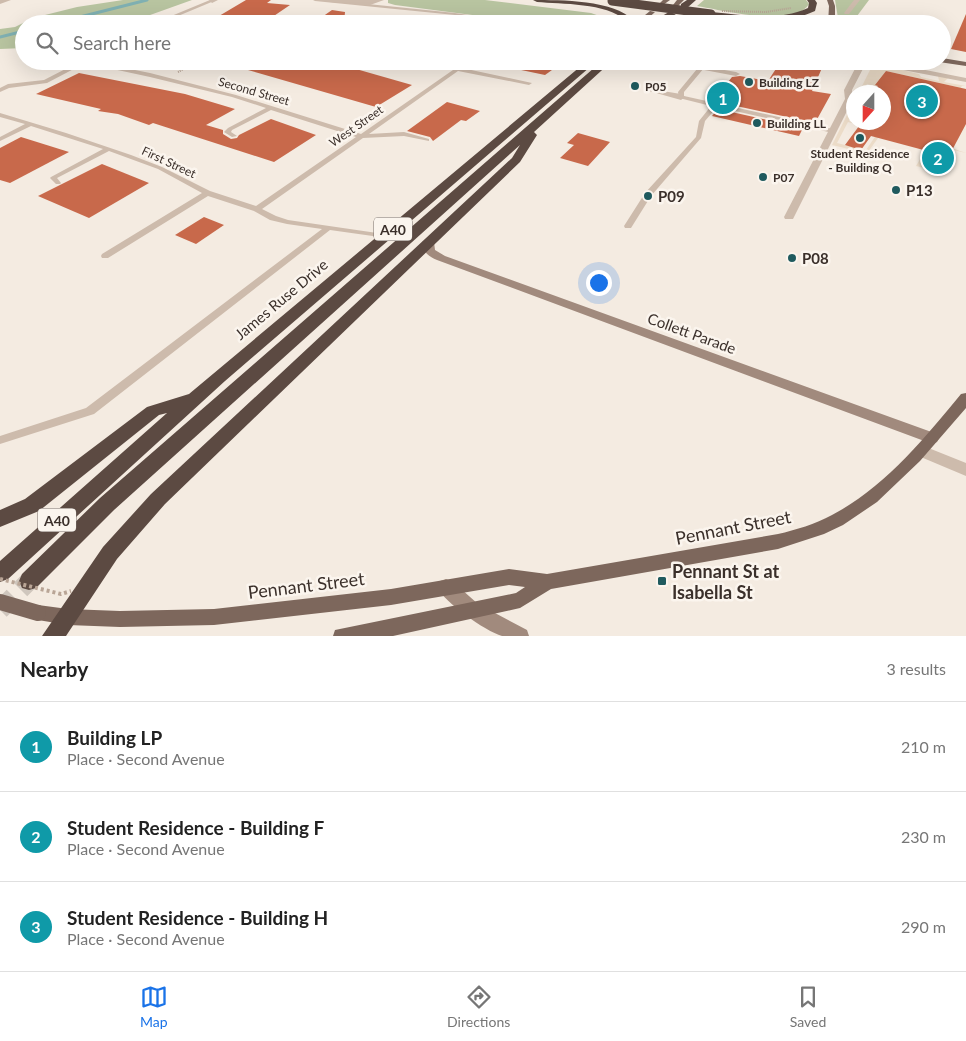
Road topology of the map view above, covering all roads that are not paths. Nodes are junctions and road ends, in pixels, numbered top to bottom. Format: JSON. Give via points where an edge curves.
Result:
{"nodes":[{"id":1,"x":8,"y":0,"type":"edge"},
{"id":2,"x":315,"y":0,"type":"edge"},
{"id":3,"x":330,"y":0,"type":"edge"},
{"id":4,"x":381,"y":0,"type":"edge"},
{"id":5,"x":537,"y":0,"type":"edge"},
{"id":6,"x":573,"y":0,"type":"edge"},
{"id":7,"x":692,"y":0,"type":"edge"},
{"id":8,"x":811,"y":0,"type":"edge"},
{"id":9,"x":830,"y":0,"type":"edge"},
{"id":10,"x":857,"y":0,"type":"edge"},
{"id":11,"x":213,"y":1,"type":"edge"},
{"id":12,"x":0,"y":2,"type":"edge"},
{"id":13,"x":610,"y":2,"type":"edge"},
{"id":14,"x":680,"y":3,"type":"edge"},
{"id":15,"x":652,"y":12,"type":"dead end"},
{"id":16,"x":830,"y":12,"type":"junction"},
{"id":17,"x":847,"y":13,"type":"dead end"},
{"id":18,"x":177,"y":15,"type":"edge"},
{"id":19,"x":462,"y":15,"type":"edge"},
{"id":20,"x":626,"y":15,"type":"edge"},
{"id":21,"x":648,"y":15,"type":"edge"},
{"id":22,"x":703,"y":15,"type":"edge"},
{"id":23,"x":797,"y":15,"type":"edge"},
{"id":24,"x":828,"y":15,"type":"edge"},
{"id":25,"x":830,"y":15,"type":"edge"},
{"id":26,"x":951,"y":56,"type":"edge"},
{"id":27,"x":966,"y":59,"type":"edge"},
{"id":28,"x":951,"y":62,"type":"edge"},
{"id":29,"x":966,"y":64,"type":"edge"},
{"id":30,"x":67,"y":70,"type":"edge"},
{"id":31,"x":121,"y":70,"type":"edge"},
{"id":32,"x":457,"y":70,"type":"joint"},
{"id":33,"x":582,"y":70,"type":"edge"},
{"id":34,"x":598,"y":70,"type":"edge"},
{"id":35,"x":700,"y":70,"type":"edge"},
{"id":36,"x":718,"y":70,"type":"edge"},
{"id":37,"x":859,"y":70,"type":"edge"},
{"id":38,"x":912,"y":70,"type":"edge"},
{"id":39,"x":736,"y":74,"type":"dead end"},
{"id":40,"x":966,"y":80,"type":"edge"},
{"id":41,"x":529,"y":83,"type":"dead end"},
{"id":42,"x":0,"y":90,"type":"edge"},
{"id":43,"x":653,"y":91,"type":"dead end"},
{"id":44,"x":681,"y":97,"type":"junction"},
{"id":45,"x":715,"y":105,"type":"junction"},
{"id":46,"x":272,"y":107,"type":"junction"},
{"id":47,"x":0,"y":115,"type":"edge"},
{"id":48,"x":30,"y":124,"type":"junction"},
{"id":49,"x":532,"y":129,"type":"junction"},
{"id":50,"x":833,"y":131,"type":"junction"},
{"id":51,"x":234,"y":136,"type":"dead end"},
{"id":52,"x":361,"y":136,"type":"junction"},
{"id":53,"x":0,"y":139,"type":"edge"},
{"id":54,"x":427,"y":140,"type":"dead end"},
{"id":55,"x":109,"y":149,"type":"junction"},
{"id":56,"x":58,"y":183,"type":"dead end"},
{"id":57,"x":207,"y":193,"type":"junction"},
{"id":58,"x":257,"y":209,"type":"junction"},
{"id":59,"x":789,"y":217,"type":"dead end"},
{"id":60,"x":628,"y":226,"type":"dead end"},
{"id":61,"x":328,"y":228,"type":"junction"},
{"id":62,"x":384,"y":236,"type":"junction"},
{"id":63,"x":428,"y":242,"type":"junction"},
{"id":64,"x":105,"y":256,"type":"dead end"},
{"id":65,"x":441,"y":258,"type":"junction"},
{"id":66,"x":409,"y":260,"type":"junction"},
{"id":67,"x":195,"y":398,"type":"junction"},
{"id":68,"x":966,"y":398,"type":"edge"},
{"id":69,"x":932,"y":438,"type":"junction"},
{"id":70,"x":0,"y":440,"type":"edge"},
{"id":71,"x":921,"y":451,"type":"junction"},
{"id":72,"x":966,"y":470,"type":"edge"},
{"id":73,"x":0,"y":519,"type":"edge"},
{"id":74,"x":0,"y":576,"type":"edge"},
{"id":75,"x":29,"y":580,"type":"tunnel mouth"},
{"id":76,"x":547,"y":582,"type":"junction"},
{"id":77,"x":446,"y":587,"type":"junction"},
{"id":78,"x":0,"y":602,"type":"edge"},
{"id":79,"x":472,"y":610,"type":"junction"},
{"id":80,"x":68,"y":617,"type":"junction"},
{"id":81,"x":53,"y":636,"type":"edge"},
{"id":82,"x":342,"y":636,"type":"edge"},
{"id":83,"x":520,"y":636,"type":"edge"}],
"edges":[{"from":1,"to":12,"type":"street"},
{"from":2,"to":19,"type":"lane"},
{"from":3,"to":4,"type":"street","via":[[370,4]]},
{"from":5,"to":20,"type":"highway","via":[[610,8]]},
{"from":6,"to":13,"type":"highway"},
{"from":7,"to":14,"type":"highway"},
{"from":8,"to":23,"type":"highway","via":[[812,9]]},
{"from":9,"to":16,"type":"main road"},
{"from":10,"to":17,"type":"street"},
{"from":11,"to":18,"type":"lane"},
{"from":13,"to":22,"type":"highway","bridge":true},
{"from":15,"to":21,"type":"main road"},
{"from":16,"to":24,"type":"main road"},
{"from":16,"to":25,"type":"main road"},
{"from":26,"to":27,"type":"main road"},
{"from":28,"to":29,"type":"main road"},
{"from":30,"to":42,"type":"lane","via":[[45,82],[8,86]]},
{"from":31,"to":46,"type":"lane","name":"Second Street"},
{"from":32,"to":41,"type":"lane"},
{"from":32,"to":52,"type":"lane","name":"West Street"},
{"from":33,"to":62,"type":"highway","name":"James Ruse Drive","number":"A40"},
{"from":34,"to":49,"type":"highway","number":"A40"},
{"from":35,"to":44,"type":"lane","via":[[681,92]]},
{"from":36,"to":39,"type":"street"},
{"from":37,"to":50,"type":"street"},
{"from":38,"to":40,"type":"street"},
{"from":43,"to":44,"type":"street"},
{"from":44,"to":45,"type":"lane"},
{"from":45,"to":50,"type":"lane"},
{"from":45,"to":60,"type":"lane","via":[[702,121],[699,137],[648,195]]},
{"from":46,"to":51,"type":"lane","via":[[230,128],[227,132]]},
{"from":46,"to":52,"type":"lane","name":"Second Street"},
{"from":47,"to":48,"type":"lane","name":"First Street"},
{"from":48,"to":53,"type":"lane"},
{"from":48,"to":55,"type":"lane","name":"First Street"},
{"from":49,"to":63,"type":"highway","via":[[516,160]]},
{"from":49,"to":75,"type":"highway","number":"A40","via":[[114,497]]},
{"from":50,"to":59,"type":"street"},
{"from":52,"to":54,"type":"lane","via":[[404,134]]},
{"from":52,"to":58,"type":"lane","name":"West Street"},
{"from":55,"to":56,"type":"lane","via":[[53,178]]},
{"from":55,"to":57,"type":"lane","name":"First Street","via":[[160,168]]},
{"from":57,"to":58,"type":"lane","name":"First Street"},
{"from":57,"to":64,"type":"lane"},
{"from":58,"to":61,"type":"lane","name":"First Street","via":[[287,222]]},
{"from":61,"to":62,"type":"lane","name":"First Street"},
{"from":61,"to":70,"type":"lane","via":[[90,411]]},
{"from":62,"to":67,"type":"highway","name":"James Ruse Drive","number":"A40"},
{"from":63,"to":65,"type":"street","via":[[431,254]]},
{"from":63,"to":66,"type":"highway"},
{"from":65,"to":66,"type":"street","via":[[424,255]]},
{"from":65,"to":69,"type":"street","name":"Collett Parade"},
{"from":66,"to":80,"type":"highway","via":[[158,499],[110,553]]},
{"from":67,"to":73,"type":"highway","via":[[153,411],[32,505]]},
{"from":67,"to":74,"type":"highway","name":"James Ruse Drive","number":"A40","via":[[114,468]]},
{"from":68,"to":69,"type":"main road","name":"Pennant Street"},
{"from":69,"to":71,"type":"main road","name":"Pennant Street"},
{"from":71,"to":72,"type":"street"},
{"from":71,"to":76,"type":"main road","name":"Pennant Street","via":[[855,509],[816,530],[776,543]]},
{"from":76,"to":77,"type":"main road","name":"Pennant Street","via":[[509,577]]},
{"from":76,"to":79,"type":"main road","name":"Pennant Street","via":[[520,600]]},
{"from":77,"to":79,"type":"street"},
{"from":77,"to":80,"type":"main road","name":"Pennant Street","via":[[391,597],[214,617],[163,620]]},
{"from":78,"to":80,"type":"main road","name":"Pennant Street","bridge":true,"via":[[38,613]]},
{"from":79,"to":82,"type":"main road","name":"Pennant Street"},
{"from":79,"to":83,"type":"street"},
{"from":80,"to":81,"type":"highway"}]}
